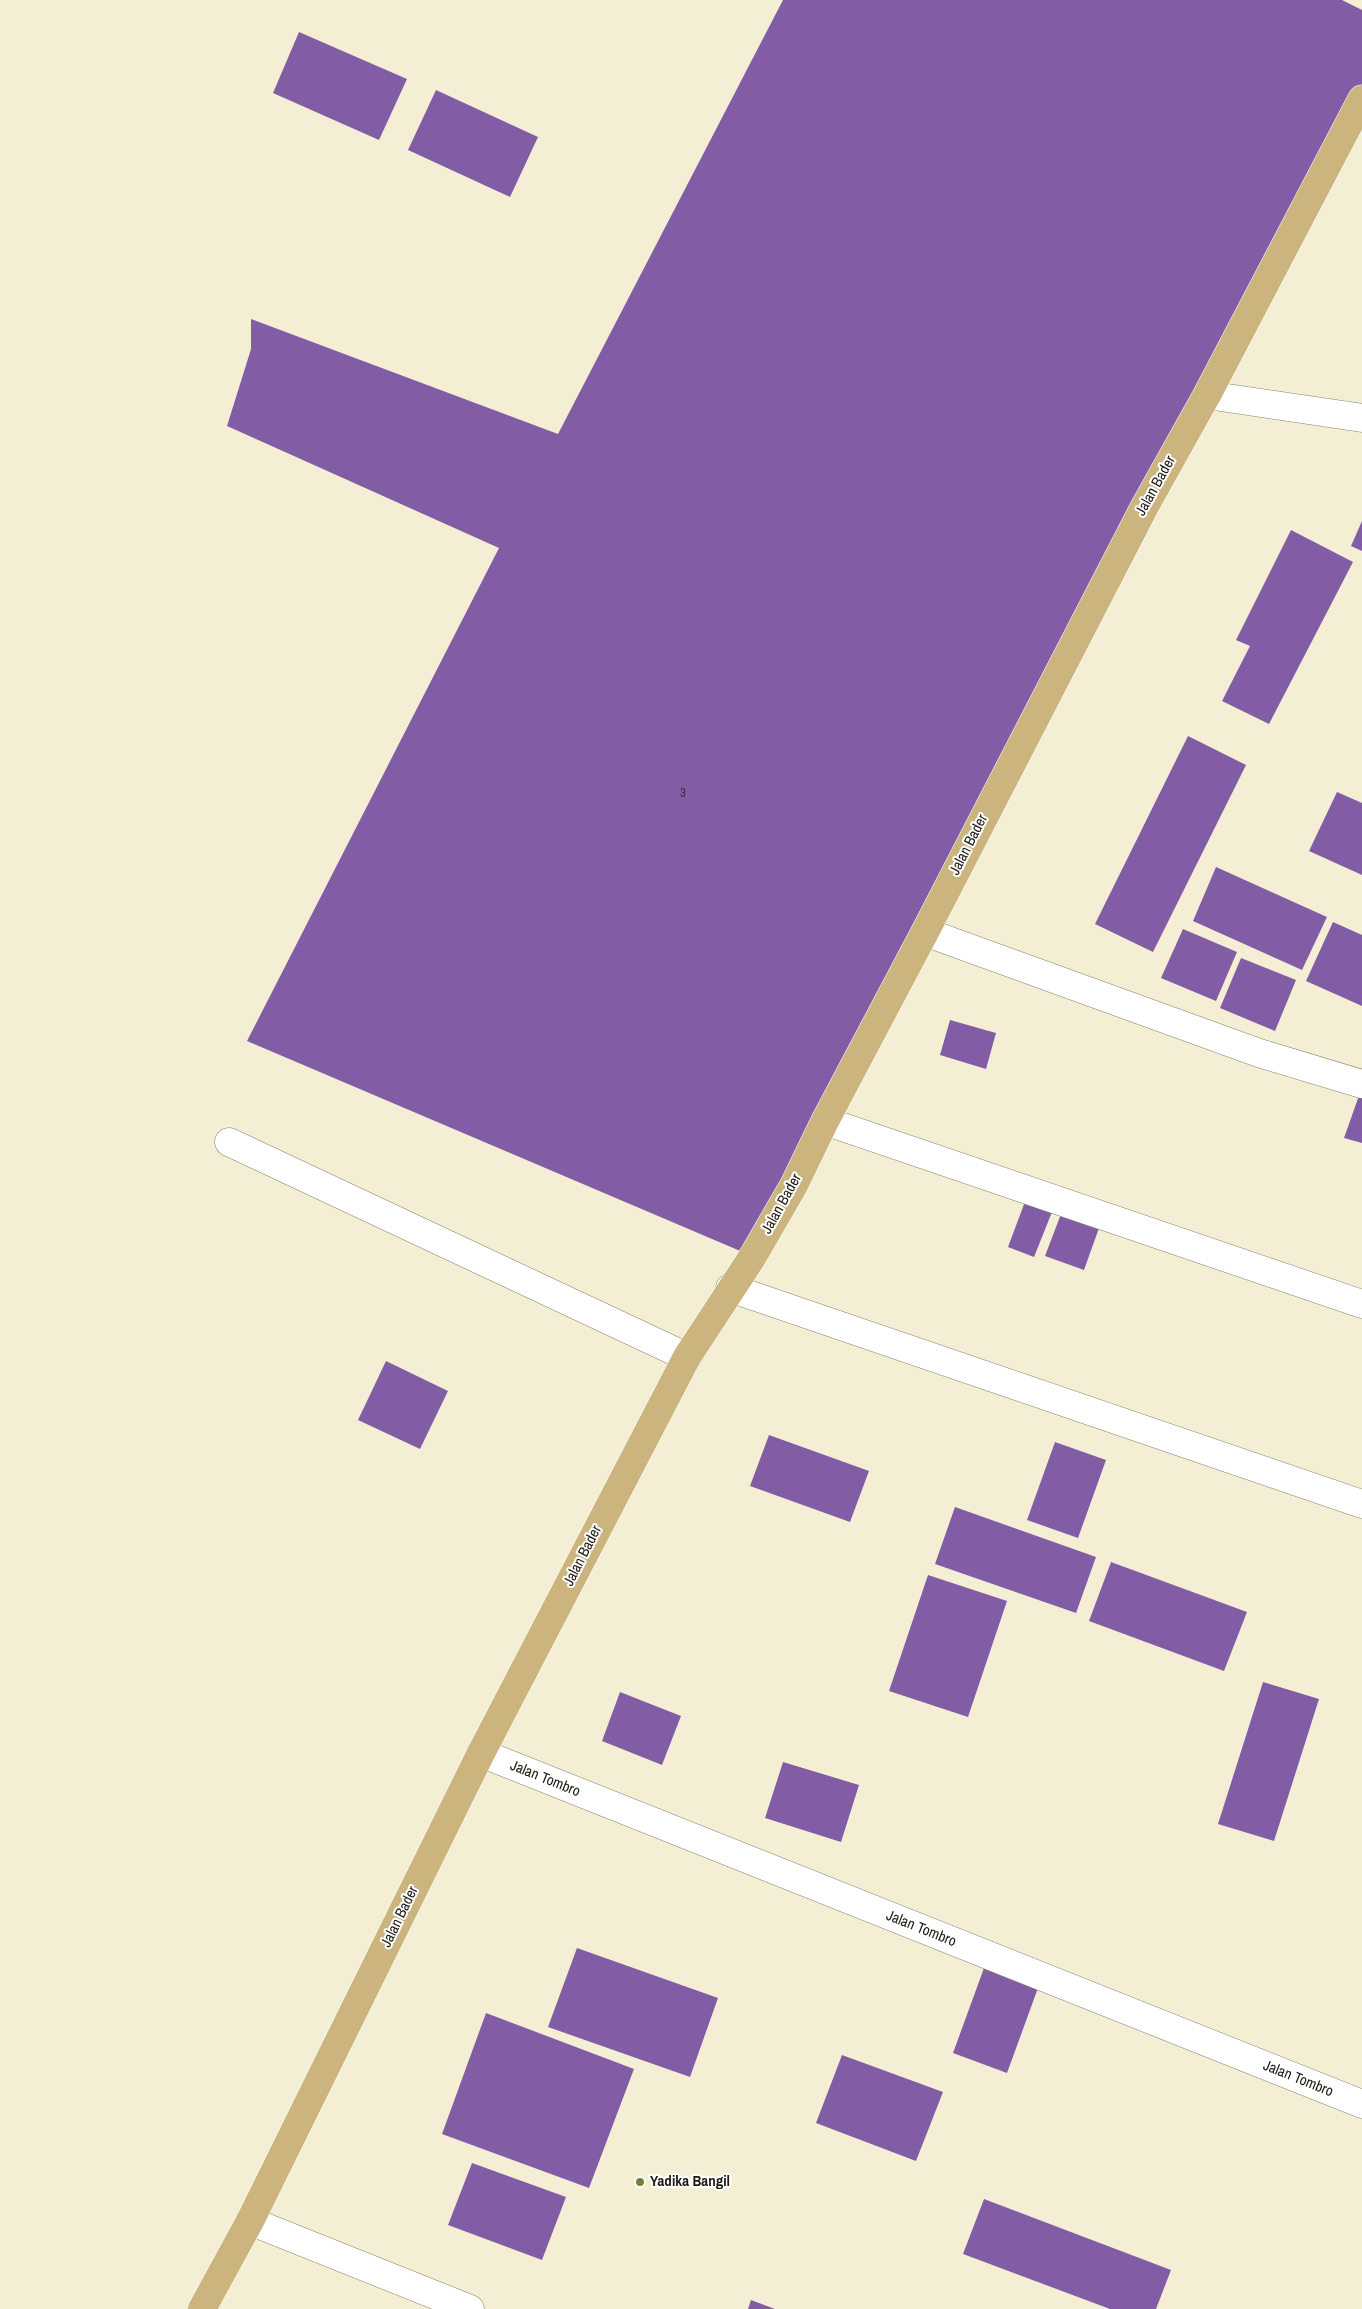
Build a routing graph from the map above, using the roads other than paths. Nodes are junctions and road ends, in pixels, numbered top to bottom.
1 (1362, 98) edge
2 (1207, 395) junction
3 (1362, 418) edge
4 (925, 932) junction
5 (1362, 1084) edge
6 (825, 1121) junction
7 (228, 1142) dead end
8 (730, 1288) junction
9 (1362, 1304) edge
10 (687, 1356) junction
11 (1362, 1504) edge
12 (481, 1753) junction
13 (1362, 2104) edge
14 (250, 2220) junction
15 (202, 2309) edge
16 (470, 2309) edge

1 - 2 main road, Jalan Bader
2 - 3 street
2 - 4 main road, Jalan Bader
4 - 5 street
4 - 6 main road, Jalan Bader
6 - 8 main road, Jalan Bader
6 - 9 street
7 - 10 street
8 - 10 main road, Jalan Bader
8 - 11 street
10 - 12 main road, Jalan Bader
12 - 13 street, Jalan Tombro
12 - 14 main road, Jalan Bader
14 - 15 main road, Jalan Bader
14 - 16 street

